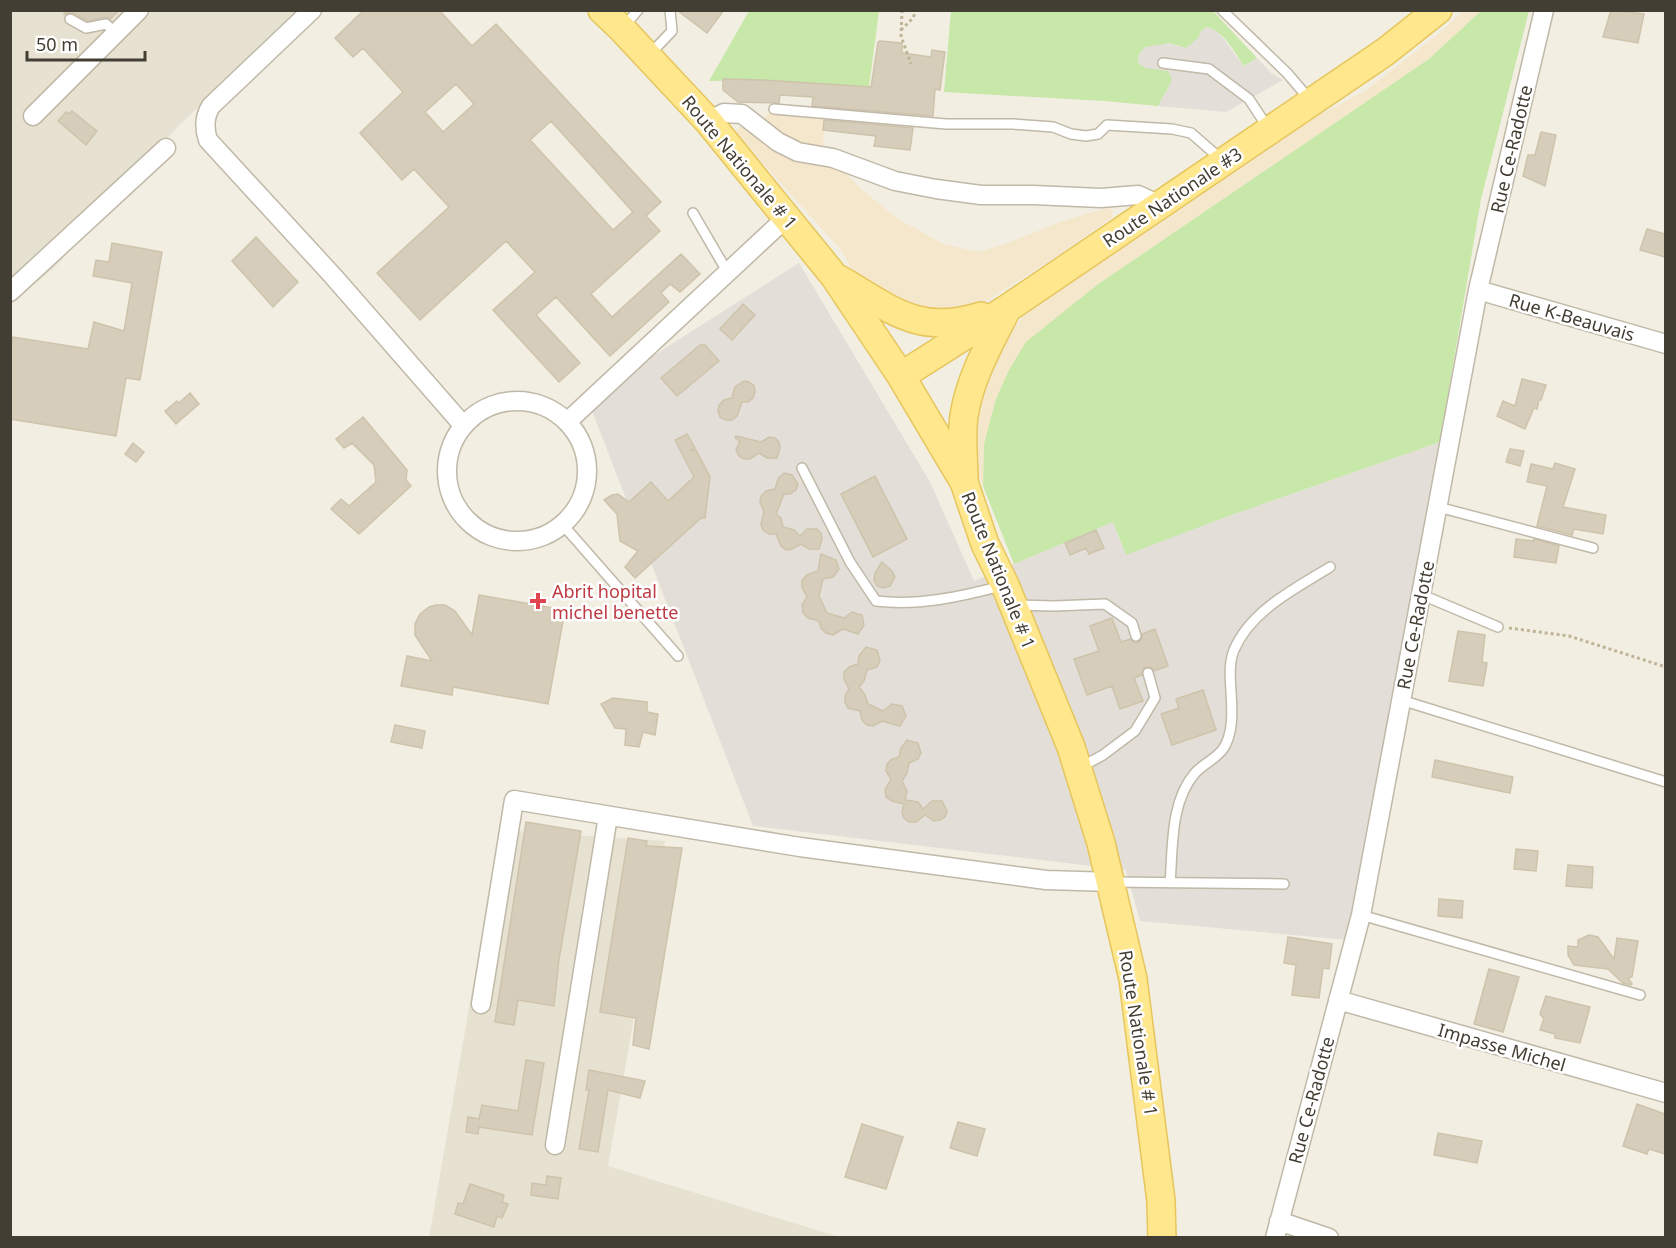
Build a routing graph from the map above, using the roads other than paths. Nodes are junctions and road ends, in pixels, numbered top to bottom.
1 (139, 10) edge
2 (312, 10) edge
3 (602, 10) edge
4 (670, 10) edge
5 (1222, 10) edge
6 (1544, 10) edge
7 (1430, 13) edge
8 (70, 19) dead end
9 (630, 20) edge
10 (117, 34) junction
11 (648, 56) junction
12 (1163, 63) dead end
13 (1311, 102) junction
14 (774, 109) dead end
15 (33, 116) dead end
16 (708, 121) junction
17 (1269, 130) junction
18 (166, 148) dead end
19 (1224, 161) junction
20 (1160, 205) junction
21 (693, 213) dead end
22 (787, 217) junction
23 (728, 273) junction
24 (834, 276) junction
25 (10, 292) edge
26 (1492, 295) junction
27 (1008, 308) junction
28 (1665, 344) edge
29 (901, 376) junction
30 (567, 422) junction
31 (463, 425) junction
32 (802, 468) dead end
33 (964, 482) junction
34 (1438, 507) junction
35 (562, 525) junction
36 (1593, 548) dead end
37 (1330, 567) dead end
38 (1420, 594) junction
39 (1009, 595) junction
40 (1498, 627) road end
41 (1136, 636) dead end
42 (678, 656) dead end
43 (1148, 673) dead end
44 (1401, 700) junction
45 (1076, 770) junction
46 (1665, 782) edge
47 (608, 816) junction
48 (1112, 882) junction
49 (1170, 883) junction
50 (1284, 884) dead end
51 (1361, 915) junction
52 (1640, 995) dead end
53 (1338, 1000) junction
54 (481, 1004) dead end
55 (1665, 1093) edge
56 (555, 1145) dead end
57 (1277, 1229) edge
58 (1316, 1234) edge
59 (1162, 1238) edge

1 - 10 street
2 - 31 street
3 - 9 main road, Route Nationale # 1
4 - 11 lane
5 - 13 lane
6 - 26 street, Rue Ce-Radotte
7 - 13 main road, Route Nationale #3
8 - 10 lane
9 - 11 main road, Route Nationale # 1
10 - 15 street
11 - 16 main road, Route Nationale # 1
12 - 17 lane
13 - 17 main road, Route Nationale #3
14 - 19 lane
16 - 20 street
16 - 22 main road, Route Nationale # 1
17 - 19 main road, Route Nationale #3
18 - 25 street
19 - 20 main road, Route Nationale #3
20 - 27 main road, Route Nationale #3
21 - 23 lane
22 - 23 street
22 - 24 main road, Route Nationale # 1
23 - 30 street
24 - 27 main road
24 - 29 main road, Route Nationale # 1
26 - 28 street, Rue K-Beauvais
26 - 34 street, Rue Ce-Radotte
27 - 29 main road, Route Nationale #3
27 - 33 main road
29 - 33 main road, Route Nationale # 1
30 - 31 street
30 - 35 street
31 - 35 street
32 - 39 lane
33 - 39 main road, Route Nationale # 1
34 - 36 lane
34 - 38 street, Rue Ce-Radotte
35 - 42 lane
37 - 49 lane
38 - 40 lane
38 - 44 street, Rue Ce-Radotte
39 - 41 lane
39 - 45 main road, Route Nationale # 1
43 - 45 lane
44 - 46 lane
44 - 51 street, Rue Ce-Radotte
45 - 48 main road, Route Nationale # 1
47 - 48 street
47 - 54 street
47 - 56 street
48 - 49 lane
48 - 59 main road, Route Nationale # 1
49 - 50 lane
51 - 52 lane
51 - 53 street, Rue Ce-Radotte
53 - 55 street, Impasse Michel
53 - 57 street, Rue Ce-Radotte
57 - 58 street

